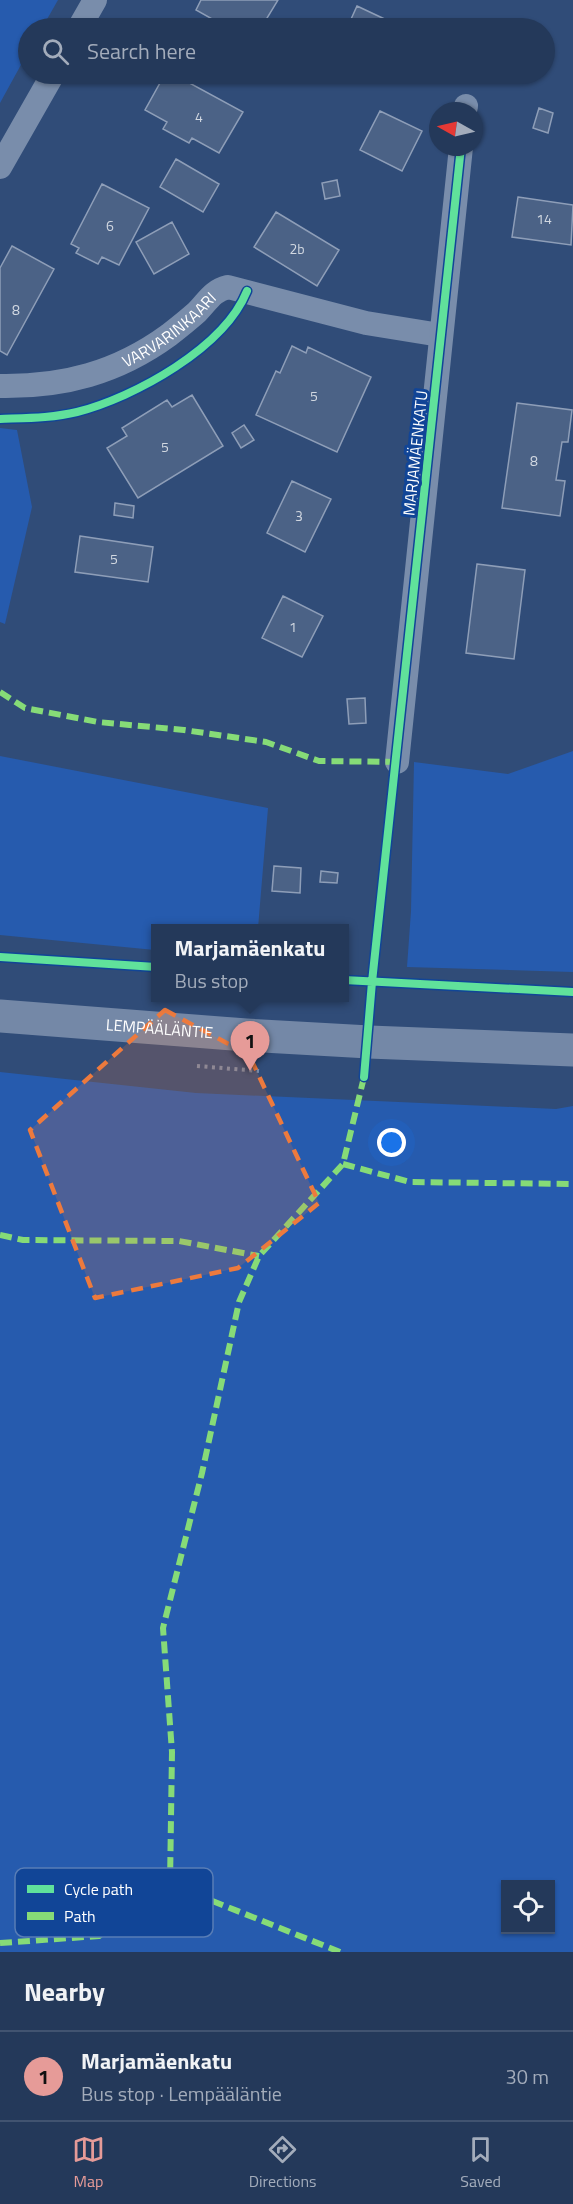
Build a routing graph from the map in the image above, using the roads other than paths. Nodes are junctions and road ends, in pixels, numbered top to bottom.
1 (95, 0) edge
2 (85, 18) edge
3 (47, 84) edge
4 (460, 156) edge
5 (0, 166) edge
6 (440, 335) junction
7 (0, 386) edge
8 (397, 762) dead end
9 (0, 1016) edge
10 (573, 1050) edge

1 - 2 street
3 - 5 street
4 - 6 street, MARJAMÄENKATU
6 - 7 street, VARVARINKAARI
6 - 8 street, MARJAMÄENKATU
9 - 10 main road, LEMPÄÄLÄNTIE

